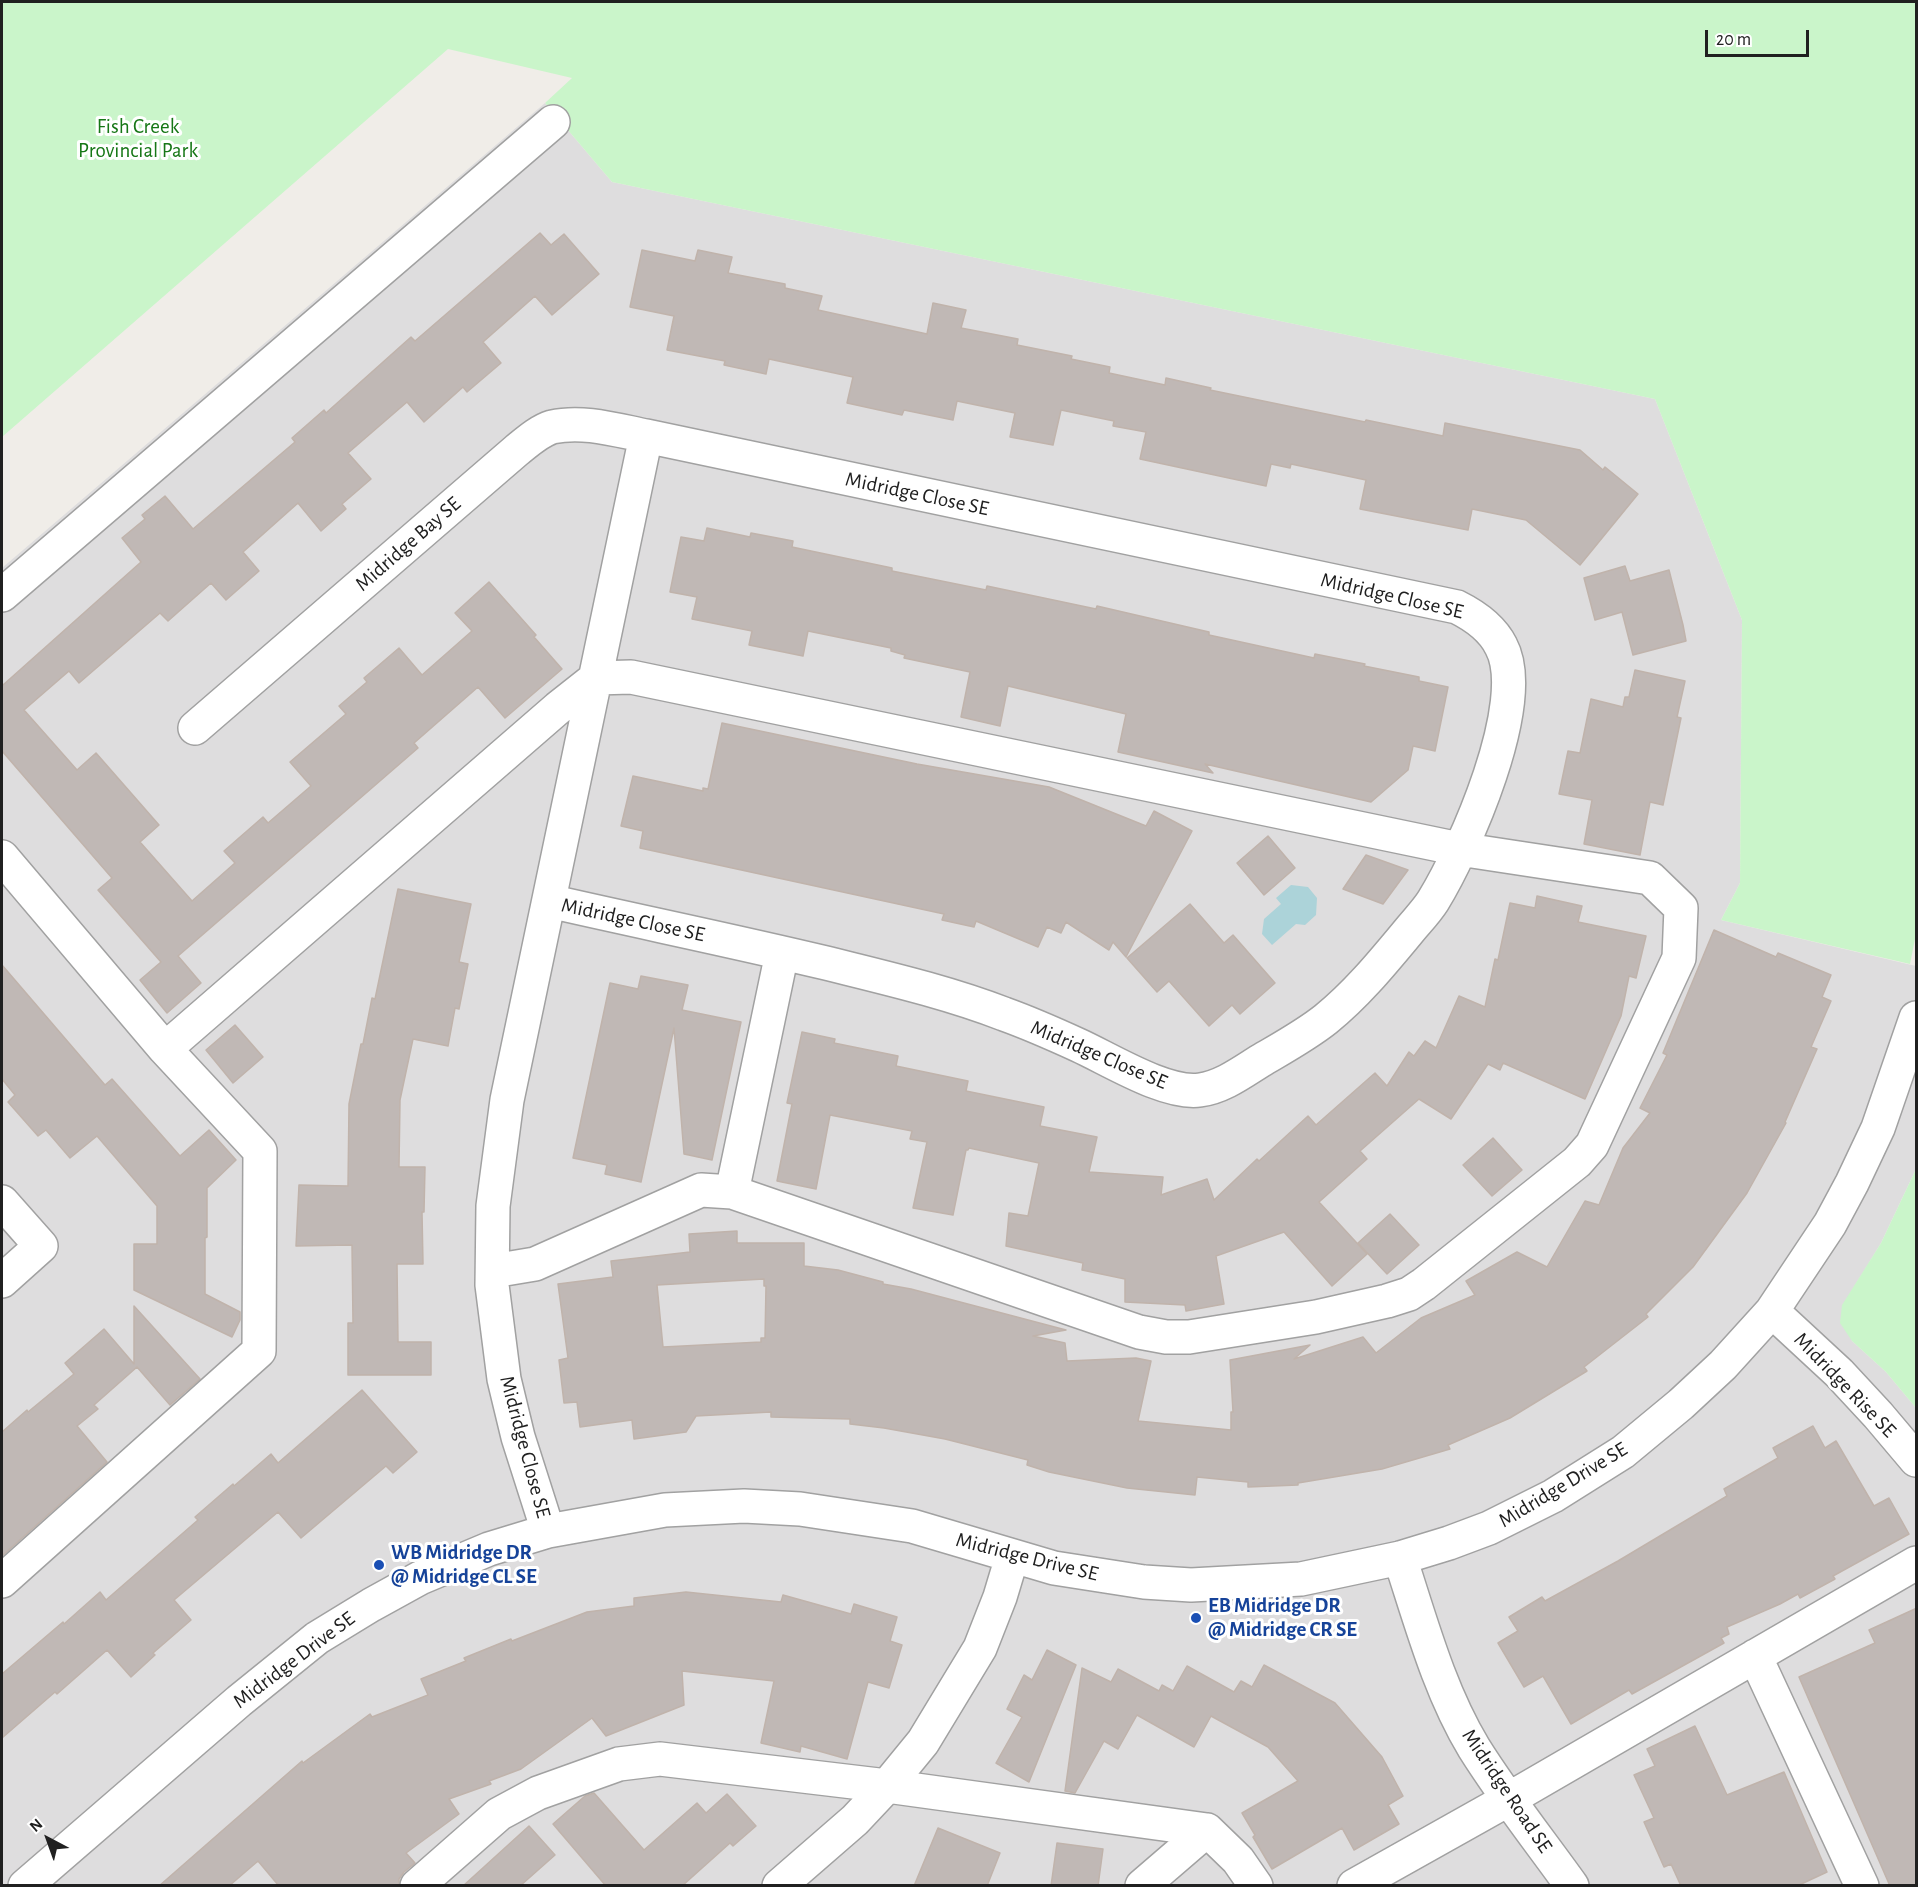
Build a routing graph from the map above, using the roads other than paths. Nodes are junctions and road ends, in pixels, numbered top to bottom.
1 (553, 122) dead end
2 (646, 436) junction
3 (2, 595) edge
4 (596, 678) junction
5 (195, 728) dead end
6 (1459, 849) junction
7 (2, 857) edge
8 (549, 901) junction
9 (782, 953) junction
10 (1917, 1018) edge
11 (165, 1050) junction
12 (732, 1192) junction
13 (2, 1202) edge
14 (493, 1270) junction
15 (2, 1281) edge
16 (1772, 1311) junction
17 (1917, 1460) edge
18 (548, 1531) junction
19 (1012, 1557) junction
20 (1400, 1558) junction
21 (1917, 1563) edge
22 (2, 1581) edge
23 (1755, 1656) junction
24 (887, 1786) junction
25 (1509, 1799) junction
26 (1207, 1830) junction
27 (2, 1877) edge
28 (9, 1886) edge
29 (26, 1886) edge
30 (417, 1886) edge
31 (779, 1886) edge
32 (1142, 1886) edge
33 (1256, 1886) edge
34 (1354, 1886) edge
35 (1572, 1886) edge
36 (1862, 1886) edge

1 - 3 street
2 - 4 street, Midridge Close SE
2 - 5 street, Midridge Bay SE
2 - 6 street, Midridge Close SE
4 - 6 street
4 - 8 street, Midridge Close SE
4 - 11 street
6 - 9 street, Midridge Close SE
6 - 12 street
7 - 11 street
8 - 9 street, Midridge Close SE
8 - 14 street, Midridge Close SE
9 - 12 street
10 - 16 street, Midridge Drive SE
11 - 22 street
12 - 14 street
13 - 15 street
14 - 18 street, Midridge Close SE
16 - 17 street, Midridge Rise SE
16 - 20 street, Midridge Drive SE
18 - 19 street, Midridge Drive SE
18 - 29 street, Midridge Drive SE
19 - 20 street, Midridge Drive SE
19 - 24 street
20 - 25 street, Midridge Road SE
21 - 23 street
23 - 25 street
23 - 36 street
24 - 26 street
24 - 30 street
24 - 31 street
25 - 34 street
25 - 35 street, Midridge Road SE
26 - 32 street
26 - 33 street
27 - 28 street

